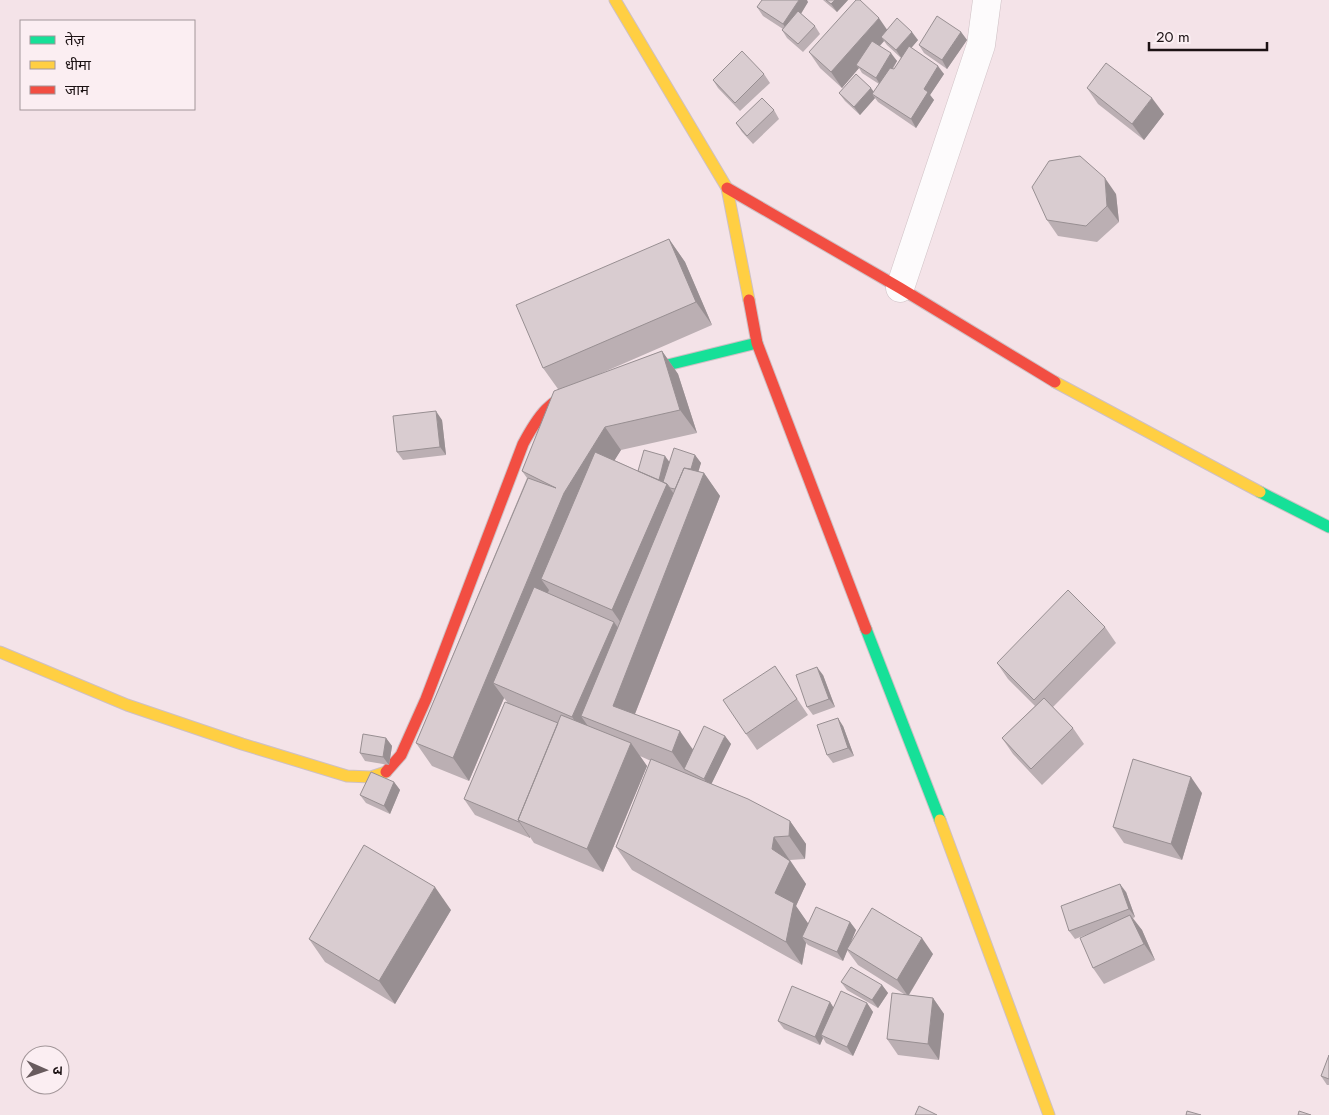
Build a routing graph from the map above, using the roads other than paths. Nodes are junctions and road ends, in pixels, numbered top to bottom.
1 (987, 0) edge
2 (617, 3) edge
3 (727, 188) junction
4 (900, 288) junction
5 (757, 343) junction
6 (624, 375) edge
7 (591, 385) edge
8 (1329, 527) edge
9 (0, 652) edge
10 (1049, 1115) edge

1 - 4 street
2 - 3 street
3 - 4 street
3 - 5 street
4 - 8 street
5 - 6 street
5 - 10 street
7 - 9 street

